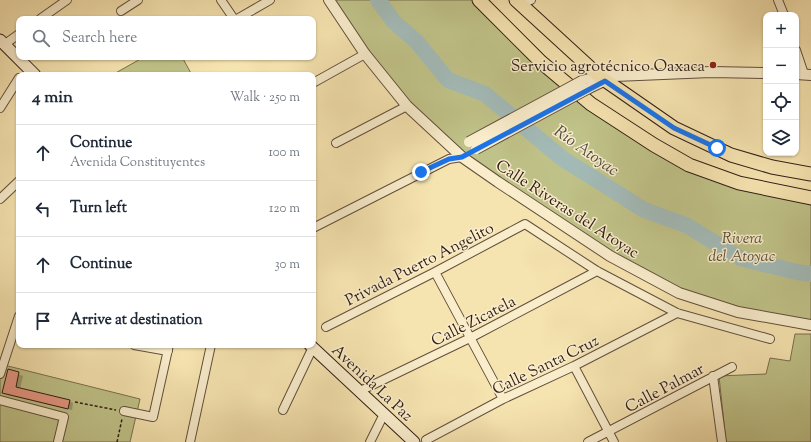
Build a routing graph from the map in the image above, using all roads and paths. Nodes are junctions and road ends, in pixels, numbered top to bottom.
1 (67, 0) edge
2 (138, 0) edge
3 (221, 0) edge
4 (270, 0) edge
5 (329, 0) edge
6 (478, 0) edge
7 (778, 0) edge
8 (523, 1) edge
9 (121, 11) dead end
10 (783, 12) edge
11 (44, 16) edge
12 (233, 16) edge
13 (241, 16) edge
14 (16, 35) edge
15 (2, 42) edge
16 (365, 54) junction
17 (799, 59) edge
18 (16, 60) edge
19 (16, 60) edge
20 (24, 70) edge
21 (763, 73) edge
22 (804, 74) edge
23 (607, 78) junction
24 (316, 81) edge
25 (16, 83) edge
26 (407, 106) junction
27 (0, 108) edge
28 (336, 143) dead end
29 (458, 153) junction
30 (811, 174) edge
31 (16, 184) edge
32 (811, 198) edge
33 (0, 199) edge
34 (316, 226) edge
35 (597, 271) junction
36 (435, 272) junction
37 (677, 313) junction
38 (811, 325) edge
39 (326, 327) dead end
40 (16, 330) edge
41 (470, 338) junction
42 (770, 339) dead end
43 (168, 348) edge
44 (210, 348) edge
45 (310, 348) edge
46 (313, 348) edge
47 (574, 366) junction
48 (732, 367) dead end
49 (0, 373) edge
50 (713, 376) junction
51 (360, 391) junction
52 (503, 399) junction
53 (0, 400) edge
54 (75, 402) dead end
55 (283, 410) dead end
56 (124, 411) junction
57 (384, 414) junction
58 (609, 432) junction
59 (426, 440) dead end
60 (58, 442) edge
61 (117, 442) edge
62 (190, 442) edge
63 (370, 442) edge
64 (414, 442) edge
65 (588, 442) edge
66 (614, 442) edge
67 (722, 442) edge

1 - 11 street
2 - 9 street
3 - 12 street
4 - 13 street
5 - 16 street, Calle Riveras del Atoyac
6 - 32 main road
7 - 10 street
8 - 23 main road
14 - 15 street
15 - 19 main road
16 - 24 street
16 - 26 street, Calle Riveras del Atoyac
17 - 22 street
18 - 20 main road
21 - 23 street
23 - 29 street, bridge
23 - 30 main road
25 - 27 street
26 - 28 street
26 - 29 street, Calle Riveras del Atoyac
29 - 34 street
29 - 38 street, Calle Riveras del Atoyac
31 - 33 street
35 - 36 street, Privada Puerto Angelito
35 - 37 street
35 - 41 street, Calle Zicatela
36 - 39 street, Privada Puerto Angelito
36 - 41 street
37 - 42 street
37 - 47 street, Calle Santa Cruz
40 - 49 street
41 - 51 street, Calle Zicatela
41 - 52 street
43 - 56 street
44 - 62 street
45 - 55 street
46 - 51 main road, Avenida La Paz
47 - 52 street, Calle Santa Cruz
47 - 58 street
48 - 50 street, Calle Palmar
50 - 58 street, Calle Palmar
50 - 67 street
51 - 57 main road, Avenida La Paz
52 - 59 street, Calle Santa Cruz
53 - 60 street
54 - 56 path
56 - 61 path
57 - 63 street
57 - 64 main road, Avenida La Paz
58 - 65 street, Calle Palmar
58 - 66 street

